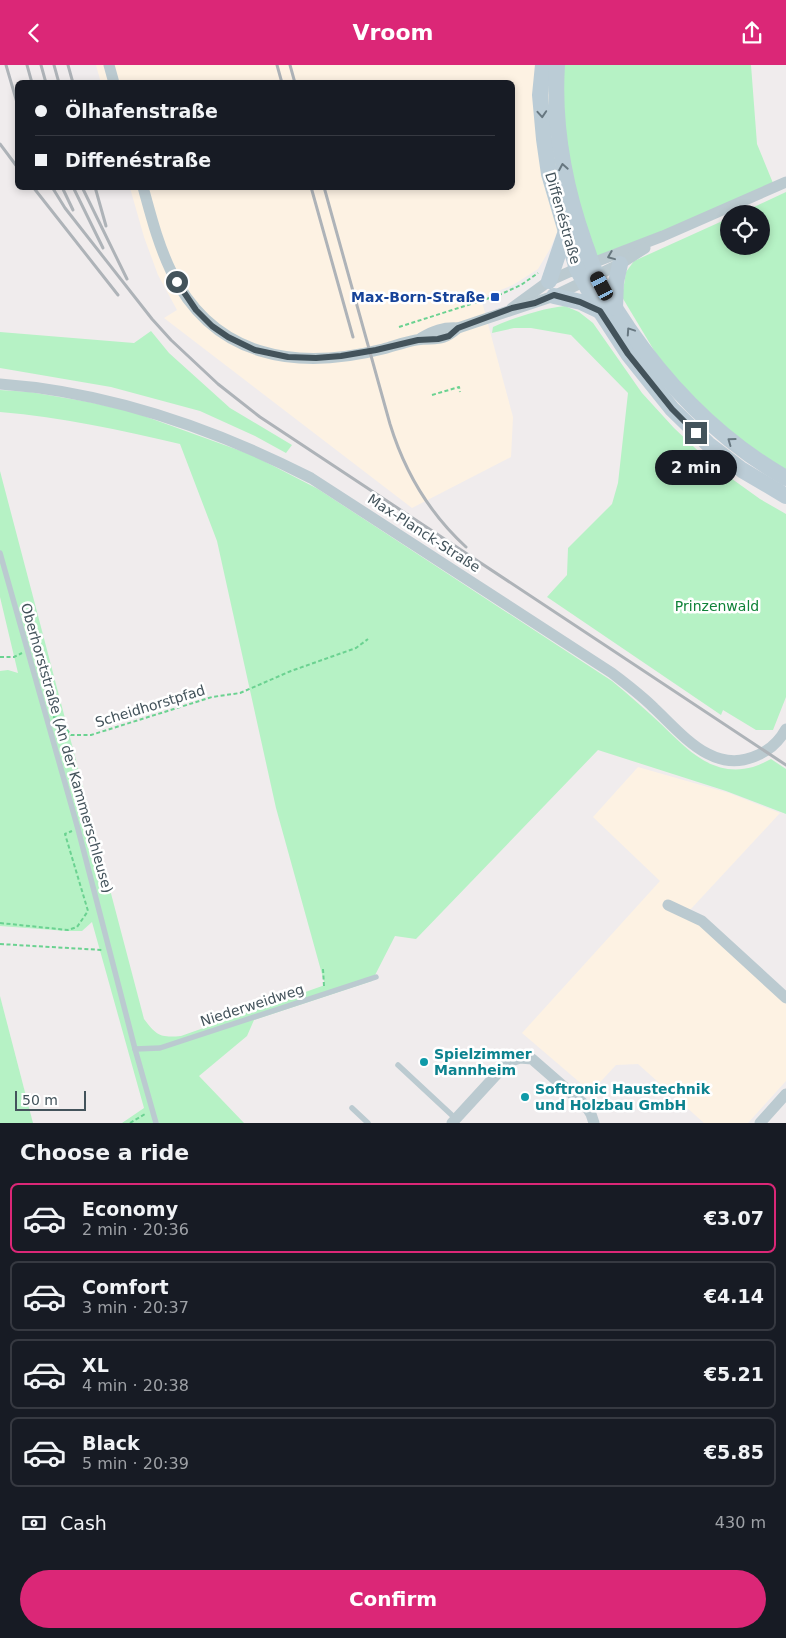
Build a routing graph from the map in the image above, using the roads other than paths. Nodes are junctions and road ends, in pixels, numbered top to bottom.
1 (109, 65) edge
2 (543, 65) edge
3 (557, 65) edge
4 (113, 80) edge
5 (786, 183) edge
6 (144, 190) edge
7 (566, 231) junction
8 (663, 236) junction
9 (620, 264) junction
10 (587, 272) junction
11 (548, 282) junction
12 (607, 310) junction
13 (0, 384) edge
14 (786, 478) edge
15 (786, 496) edge
16 (0, 553) edge
17 (786, 729) edge
18 (668, 905) dead end
19 (376, 977) dead end
20 (786, 998) edge
21 (135, 1049) junction
22 (398, 1065) dead end
23 (786, 1094) edge
24 (352, 1109) dead end
25 (454, 1121) edge
26 (156, 1123) edge
27 (368, 1123) edge
28 (594, 1123) edge
29 (760, 1123) edge

1 - 4 street
2 -> 7 main road, Diffenéstraße
10 -> 3 main road, Diffenéstraße
5 - 8 street
6 - 11 street
7 - 10 main road, Diffenéstraße
7 - 11 main road
8 - 9 street
8 -> 10 street
9 - 10 street
9 - 12 main road
10 - 11 street
10 - 12 main road, Diffenéstraße
11 - 12 main road
14 -> 12 main road, Diffenéstraße
12 - 15 main road, Diffenéstraße
13 - 17 street, Max-Planck-Straße
16 - 21 lane, Oberhorststraße (An der Kammerschleuse)
18 - 20 street
19 - 21 lane, Niederweidweg
21 - 26 lane, Oberhorststraße (An der Kammerschleuse)
22 - 25 lane
23 - 29 street
24 - 27 lane
25 - 28 street

